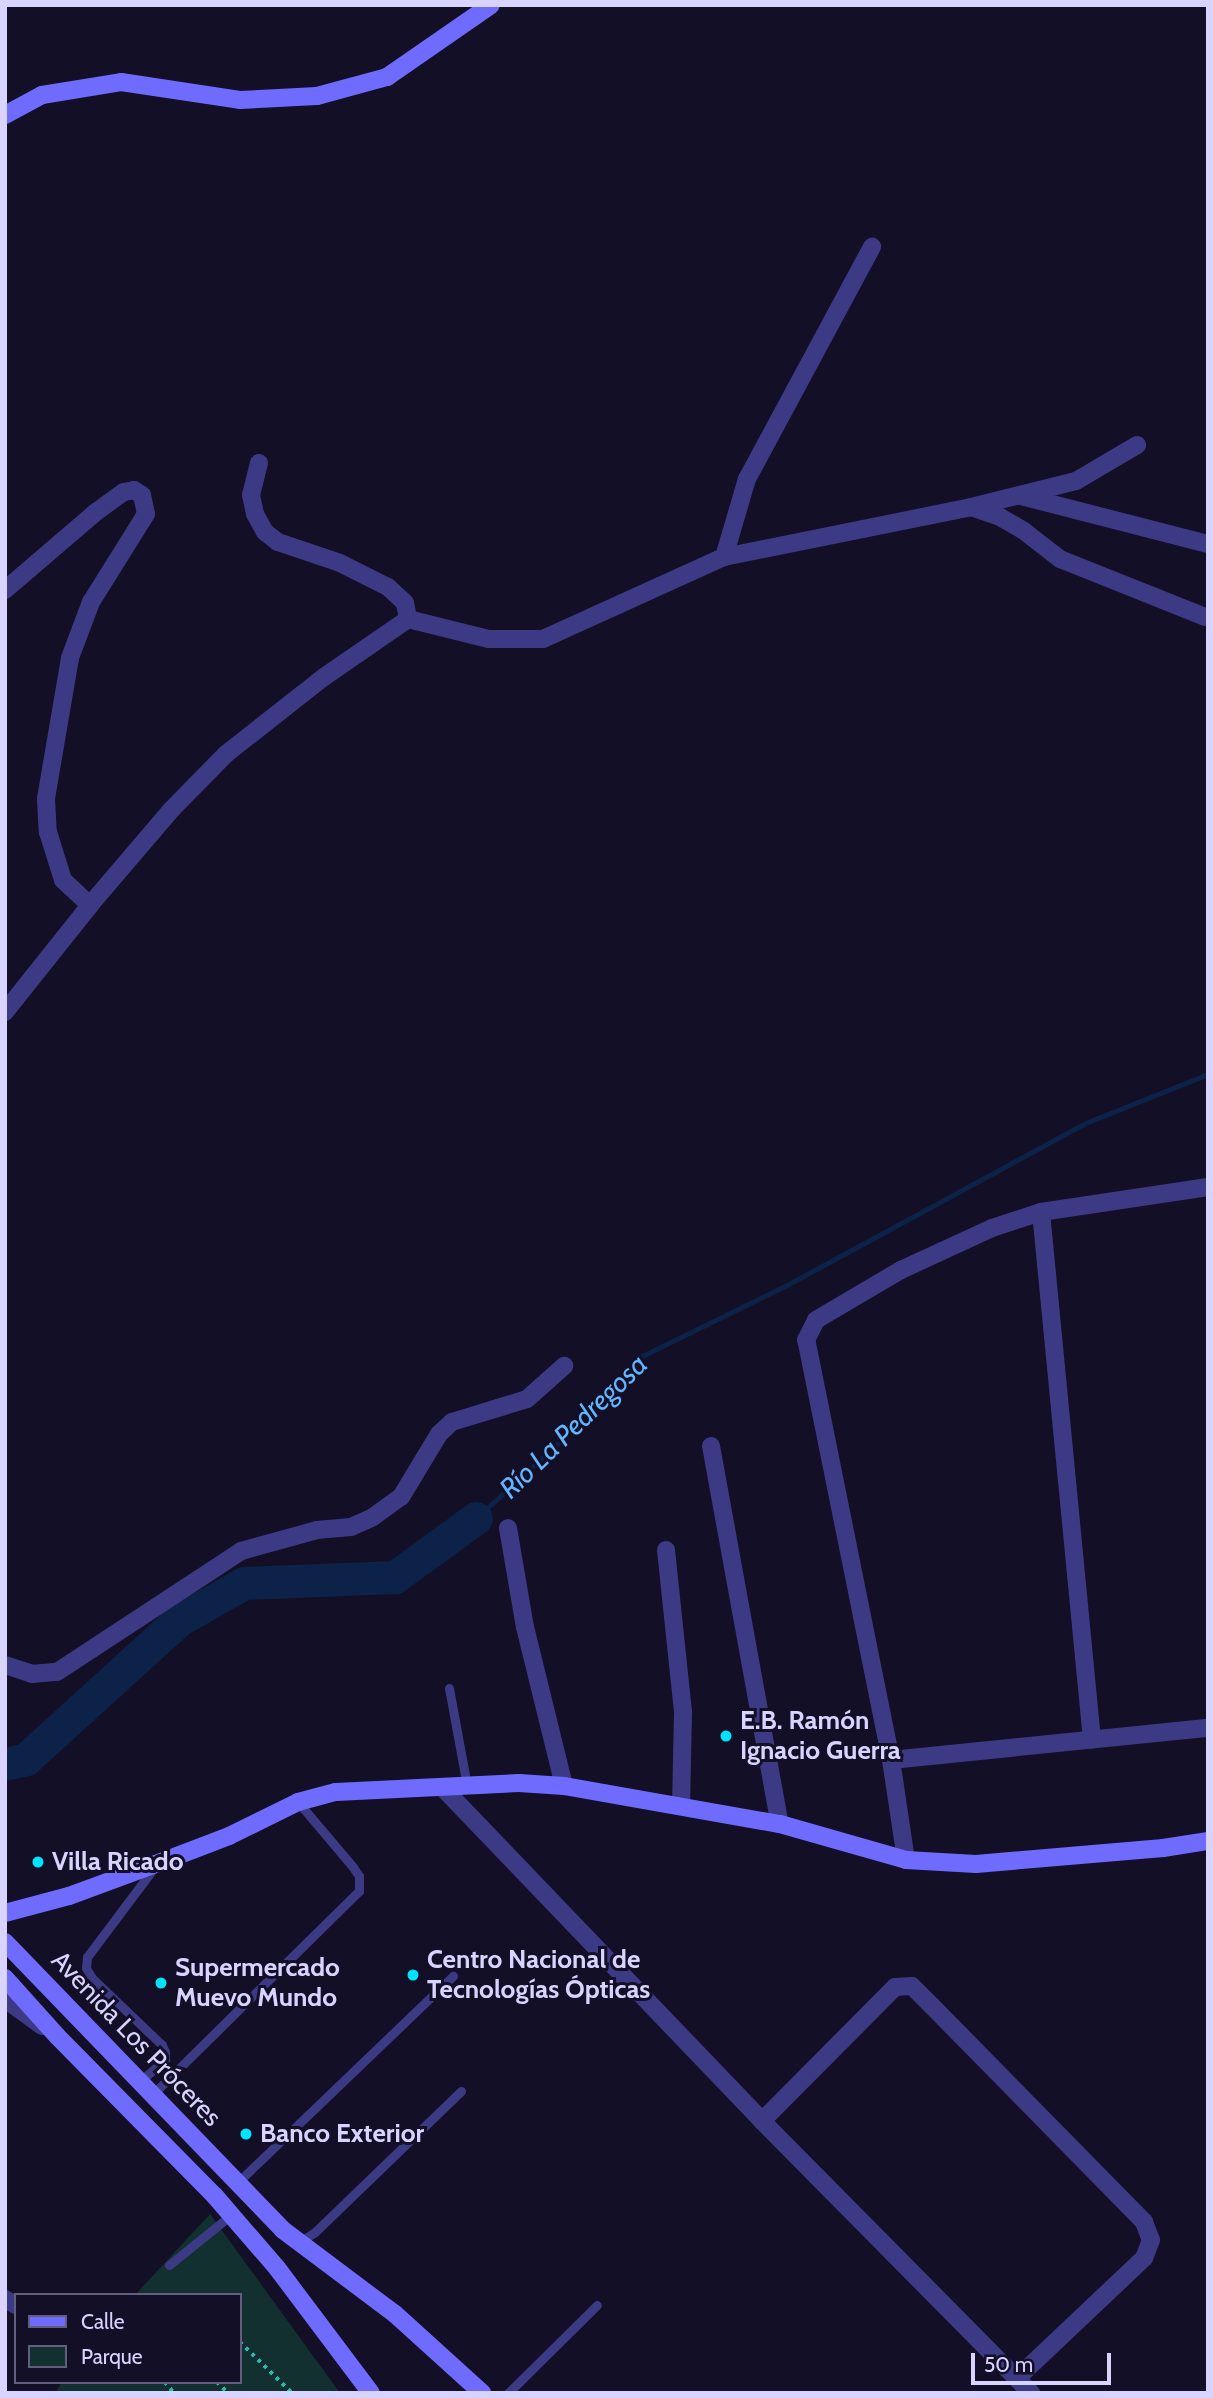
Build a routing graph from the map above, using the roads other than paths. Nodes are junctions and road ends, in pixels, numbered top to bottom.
1 (491, 5) edge
2 (5, 115) edge
3 (872, 247) dead end
4 (1137, 445) dead end
5 (259, 463) dead end
6 (1017, 495) junction
7 (971, 506) junction
8 (1208, 544) edge
9 (724, 557) junction
10 (5, 590) edge
11 (1205, 617) dead end
12 (408, 620) junction
13 (90, 905) junction
14 (5, 1012) edge
15 (1208, 1187) edge
16 (1041, 1212) junction
17 (564, 1366) dead end
18 (711, 1446) dead end
19 (508, 1528) dead end
20 (666, 1550) dead end
21 (5, 1665) edge
22 (449, 1688) dead end
23 (1208, 1728) edge
24 (1092, 1740) junction
25 (891, 1760) junction
26 (467, 1786) junction
27 (564, 1786) junction
28 (443, 1788) junction
29 (298, 1802) junction
30 (681, 1806) junction
31 (780, 1824) junction
32 (1208, 1841) edge
33 (906, 1860) junction
34 (156, 1864) junction
35 (5, 1913) edge
36 (5, 1942) edge
37 (453, 1976) dead end
38 (5, 1978) edge
39 (5, 1989) edge
40 (5, 1999) edge
41 (57, 2036) junction
42 (147, 2087) junction
43 (461, 2091) dead end
44 (762, 2121) junction
45 (238, 2182) junction
46 (231, 2215) junction
47 (299, 2243) junction
48 (169, 2264) dead end
49 (597, 2305) dead end
50 (1018, 2377) junction
51 (371, 2393) edge
52 (482, 2393) edge
53 (508, 2393) edge
54 (1031, 2393) edge

1 - 2 main road
3 - 9 street
4 - 6 street
5 - 12 street
6 - 7 street
6 - 8 street
7 - 9 street
7 - 11 street
9 - 12 street
10 - 13 street
12 - 13 street
13 - 14 street
15 - 16 street
16 - 24 street
16 - 25 street
17 - 21 street
18 - 31 street
19 - 27 street
20 - 30 street
22 - 26 lane
23 - 24 street
24 - 25 street
25 - 33 street
26 - 27 main road
26 - 28 main road
27 - 30 main road
28 - 29 main road
28 - 44 street
29 - 34 main road
29 - 42 lane
30 - 31 main road
31 - 33 main road
32 - 33 main road
34 - 35 main road
34 - 42 lane
36 - 42 main road, Avenida Los Próceres
37 - 45 lane
38 - 41 main road, Avenida Los Próceres
39 - 41 main road
40 - 41 street
41 - 46 main road, Avenida Los Próceres
42 - 45 main road, Avenida Los Próceres
43 - 47 lane
44 - 50 street
44 - 50 street
45 - 47 main road, Avenida Los Próceres
46 - 48 lane
46 - 51 main road, Avenida Los Próceres
47 - 52 main road, Avenida Los Próceres
49 - 53 lane
50 - 54 street

